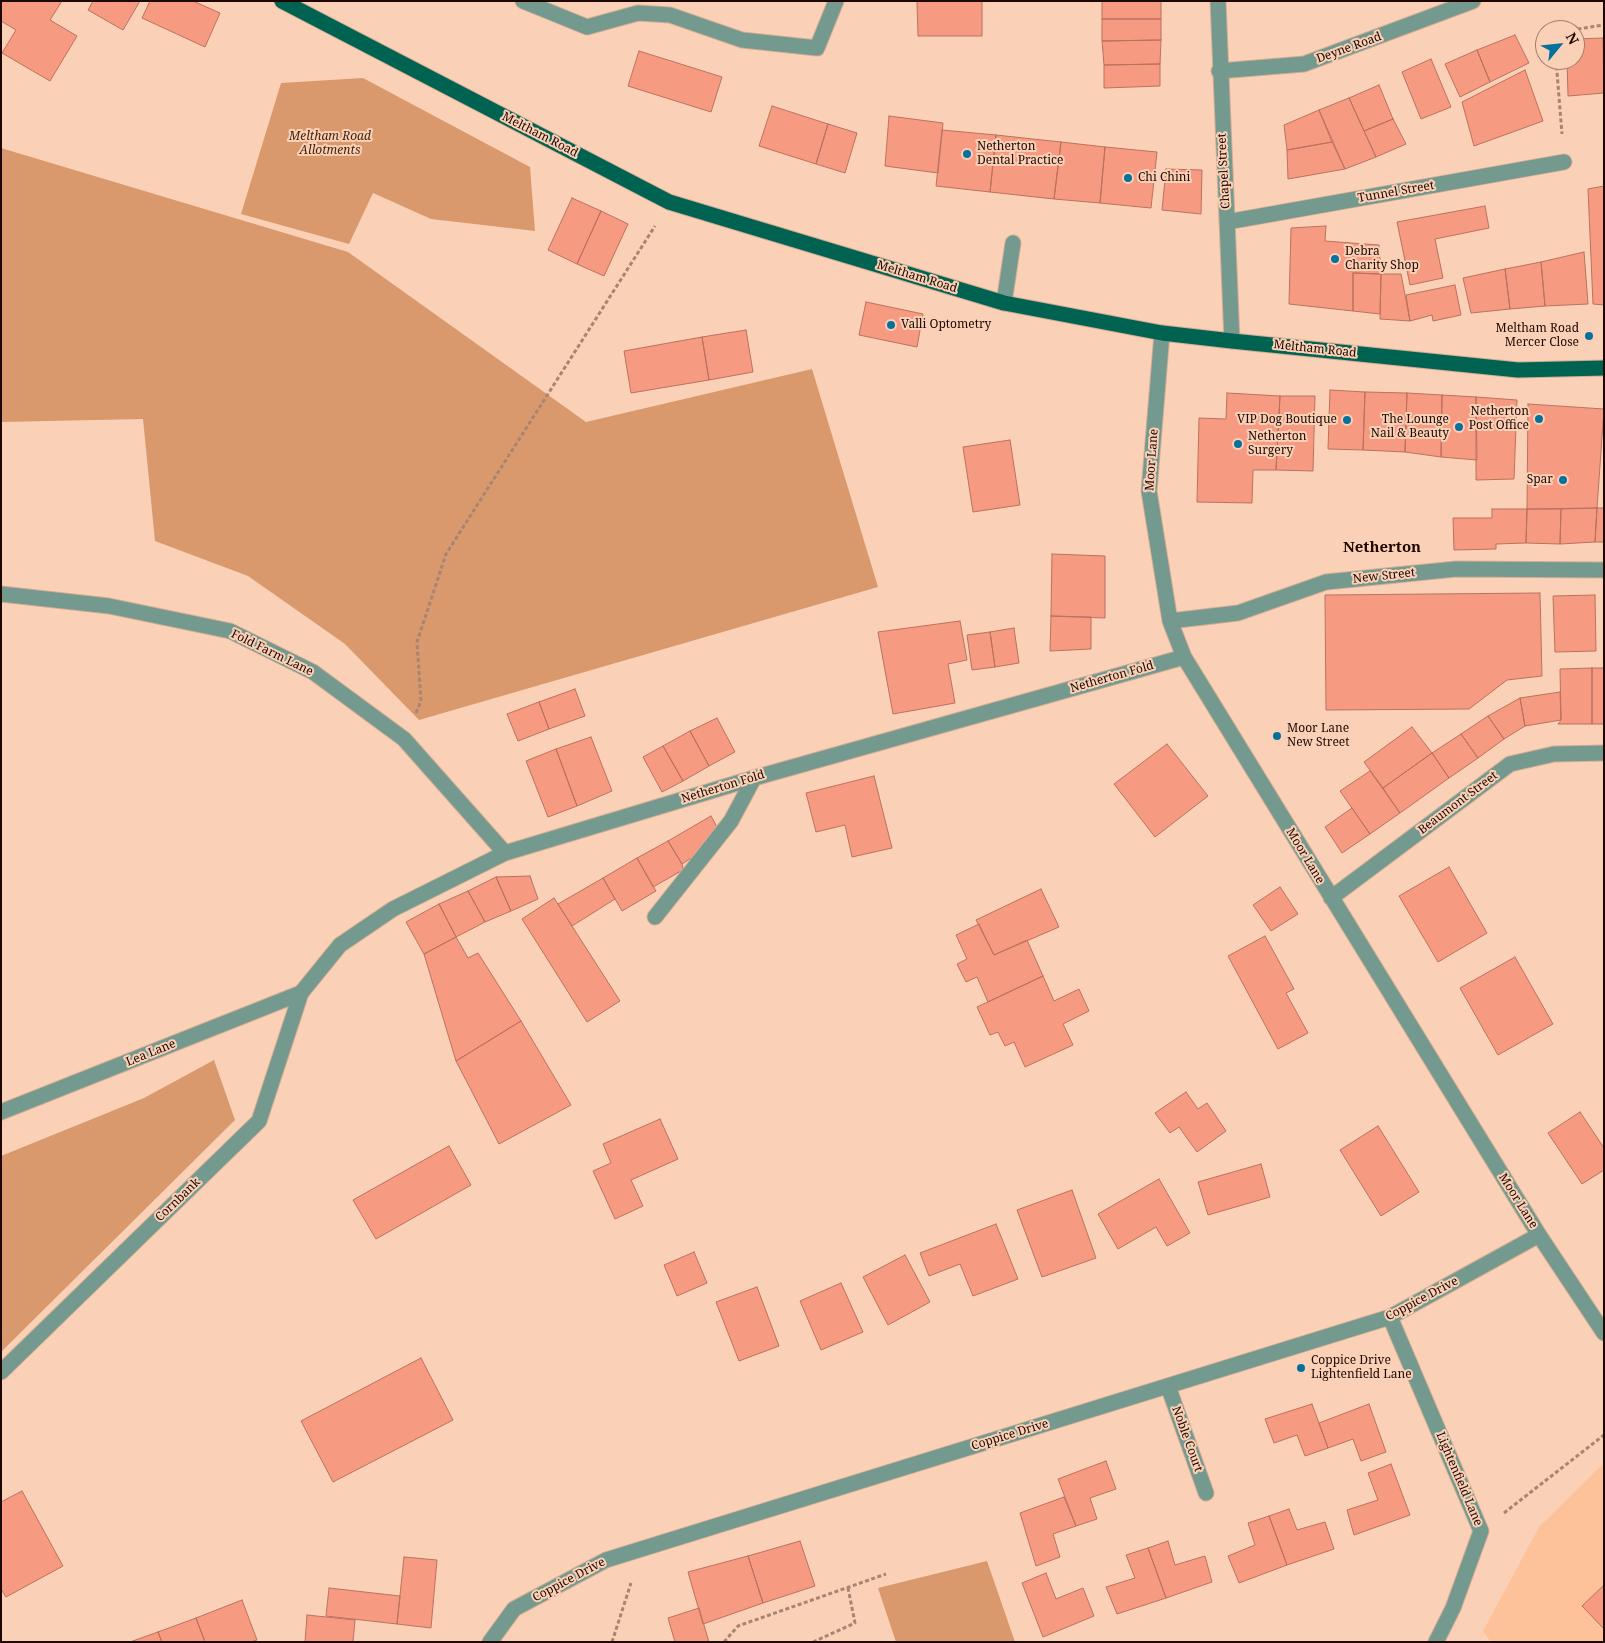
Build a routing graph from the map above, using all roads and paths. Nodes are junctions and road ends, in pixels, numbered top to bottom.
1 (282, 1) edge
2 (523, 1) edge
3 (836, 1) edge
4 (1218, 1) edge
5 (1473, 1) edge
6 (641, 7) edge
7 (1604, 25) edge
8 (1585, 28) edge
9 (1557, 70) edge
10 (1219, 71) junction
11 (1564, 162) joint
12 (670, 202) junction
13 (1227, 222) junction
14 (1013, 243) dead end
15 (1004, 303) junction
16 (1162, 333) junction
17 (1232, 341) junction
18 (1604, 368) edge
19 (1604, 570) edge
20 (1, 594) edge
21 (1170, 621) junction
22 (1184, 657) junction
23 (404, 738) junction
24 (1604, 753) edge
25 (754, 778) junction
26 (504, 853) junction
27 (1330, 898) junction
28 (655, 917) dead end
29 (301, 993) junction
30 (1, 1112) edge
31 (1539, 1235) junction
32 (1390, 1318) junction
33 (1604, 1333) edge
34 (1, 1372) edge
35 (1168, 1386) junction
36 (1604, 1435) edge
37 (1206, 1492) dead end
38 (1481, 1531) junction
39 (641, 1549) junction
40 (886, 1574) dead end
41 (848, 1588) junction
42 (490, 1642) edge
43 (612, 1642) edge
44 (724, 1642) edge
45 (812, 1642) edge
46 (1436, 1642) edge

1 - 12 main road, Meltham Road
2 - 6 street
3 - 6 street
4 - 10 street, Chapel Street
5 - 10 street, Deyne Road
7 - 8 path
9 - 11 path
10 - 13 street, Chapel Street
11 - 13 street, Tunnel Street
12 - 15 main road, Meltham Road
12 - 23 path
13 - 17 street, Chapel Street
14 - 15 street
15 - 16 main road, Meltham Road
16 - 17 main road, Meltham Road
16 - 21 street, Moor Lane
17 - 18 main road, Meltham Road
19 - 21 street, New Street
20 - 23 street, Fold Farm Lane
21 - 22 street, Moor Lane
22 - 25 street, Netherton Fold
22 - 27 street, Moor Lane
23 - 26 street, Fold Farm Lane
24 - 27 street, Beaumont Street
25 - 26 street, Netherton Fold
25 - 28 street
26 - 29 street, Netherton Fold
27 - 31 street, Moor Lane
29 - 30 street, Lea Lane
29 - 34 street, Cornbank
31 - 32 street, Coppice Drive
31 - 33 street, Moor Lane
32 - 35 street, Coppice Drive
32 - 38 street, Lightenfield Lane
35 - 37 street, Noble Court
35 - 39 street, Coppice Drive
36 - 38 path
38 - 46 street, Lightenfield Lane
39 - 42 street, Coppice Drive
39 - 43 path
40 - 41 path
41 - 44 path
41 - 45 path

